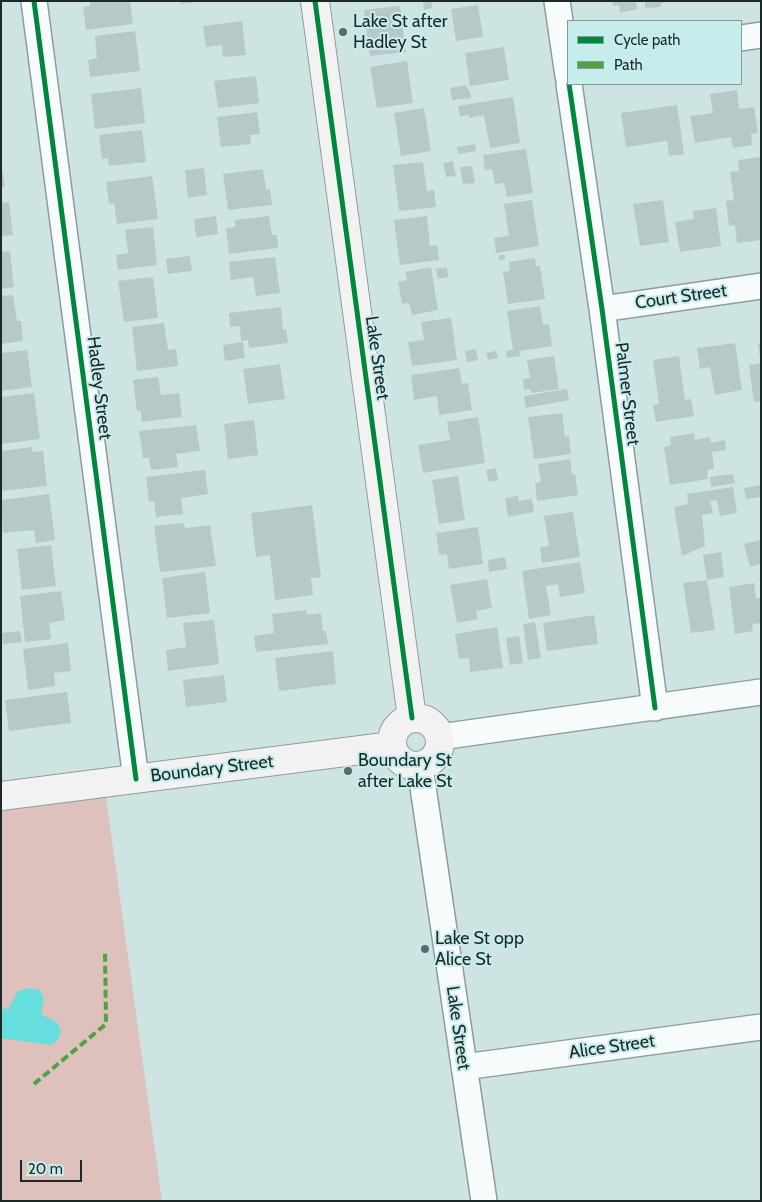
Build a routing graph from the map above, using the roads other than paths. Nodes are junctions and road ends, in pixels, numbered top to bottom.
1 (34, 1) edge
2 (315, 1) edge
3 (557, 1) edge
4 (761, 35) edge
5 (742, 38) edge
6 (567, 65) edge
7 (570, 85) edge
8 (761, 286) edge
9 (602, 308) junction
10 (761, 692) edge
11 (654, 708) junction
12 (412, 718) junction
13 (440, 737) junction
14 (392, 746) junction
15 (420, 767) junction
16 (136, 779) junction
17 (1, 796) edge
18 (760, 1033) edge
19 (464, 1067) junction
20 (484, 1201) edge

1 - 16 street, Hadley Street
2 - 12 street, Lake Street
3 - 6 street, Palmer Street
4 - 5 street
7 - 9 street, Palmer Street
8 - 9 street, Court Street
9 - 11 street, Palmer Street
10 - 11 street
11 - 13 street
12 - 13 street
12 - 14 street
13 - 15 street
14 - 15 street
14 - 16 street, Boundary Street
15 - 19 street, Lake Street
16 - 17 street, Boundary Street
18 - 19 street, Alice Street
19 - 20 street, Lake Street

